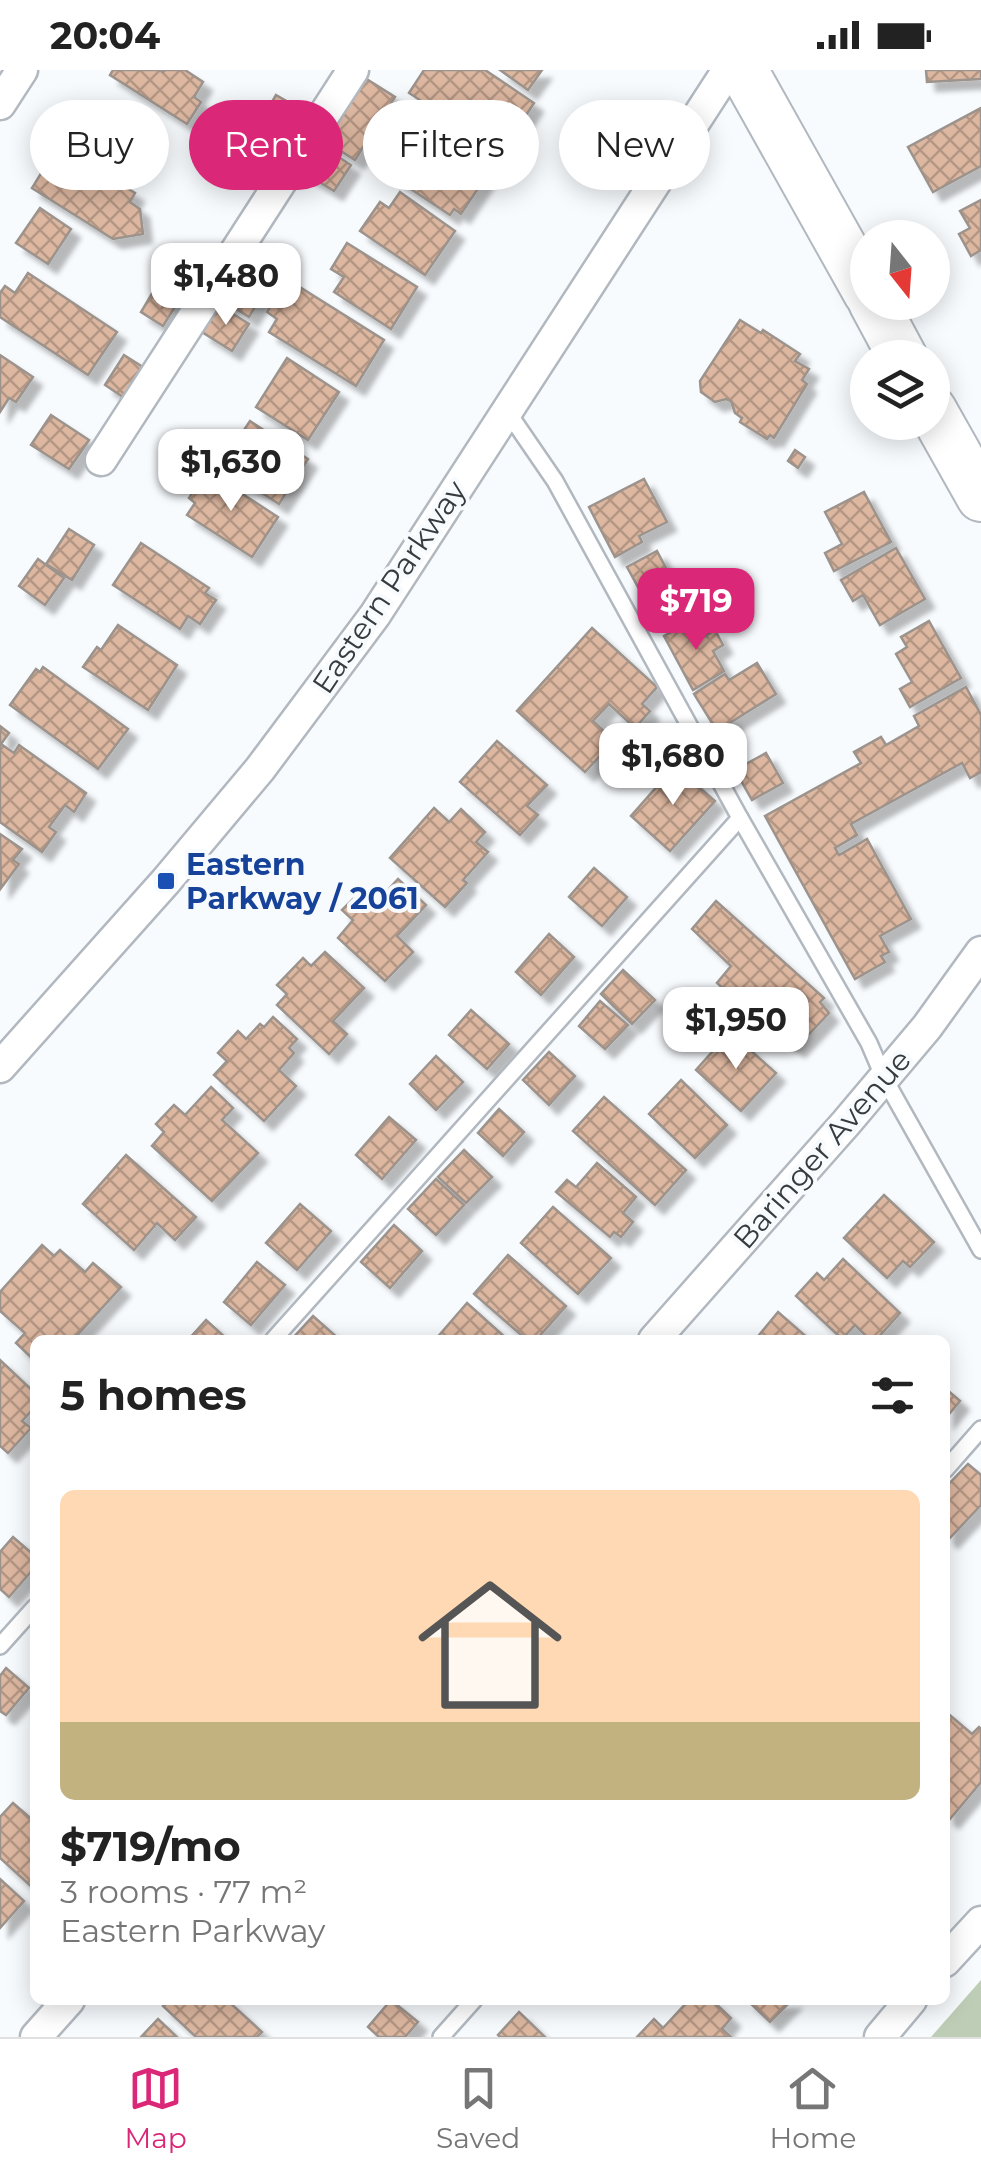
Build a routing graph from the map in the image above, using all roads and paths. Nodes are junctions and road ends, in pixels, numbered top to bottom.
1 (22, 70) edge
2 (354, 70) edge
3 (728, 70) edge
4 (742, 70) edge
5 (0, 104) edge
6 (850, 261) edge
7 (507, 411) junction
8 (949, 440) edge
9 (101, 460) dead end
10 (981, 496) edge
11 (740, 818) junction
12 (981, 952) edge
13 (0, 1067) edge
14 (884, 1078) junction
15 (981, 1250) edge
16 (277, 1335) edge
17 (658, 1335) edge
18 (981, 1429) edge
19 (950, 1464) edge
20 (30, 1613) edge
21 (0, 1646) edge
22 (981, 1922) edge
23 (950, 1956) edge
24 (65, 2005) edge
25 (470, 2005) edge
26 (907, 2005) edge
27 (36, 2037) edge
28 (441, 2037) edge
29 (880, 2037) edge

1 - 5 street
2 - 9 street
3 - 7 street, Eastern Parkway
4 - 6 main road
7 - 11 lane
7 - 13 street, Eastern Parkway
8 - 10 main road
11 - 14 lane
11 - 16 lane
12 - 14 street, Baringer Avenue
14 - 15 lane
14 - 17 street, Baringer Avenue
18 - 19 lane
20 - 21 lane
22 - 23 street
24 - 27 street
25 - 28 lane
26 - 29 street

